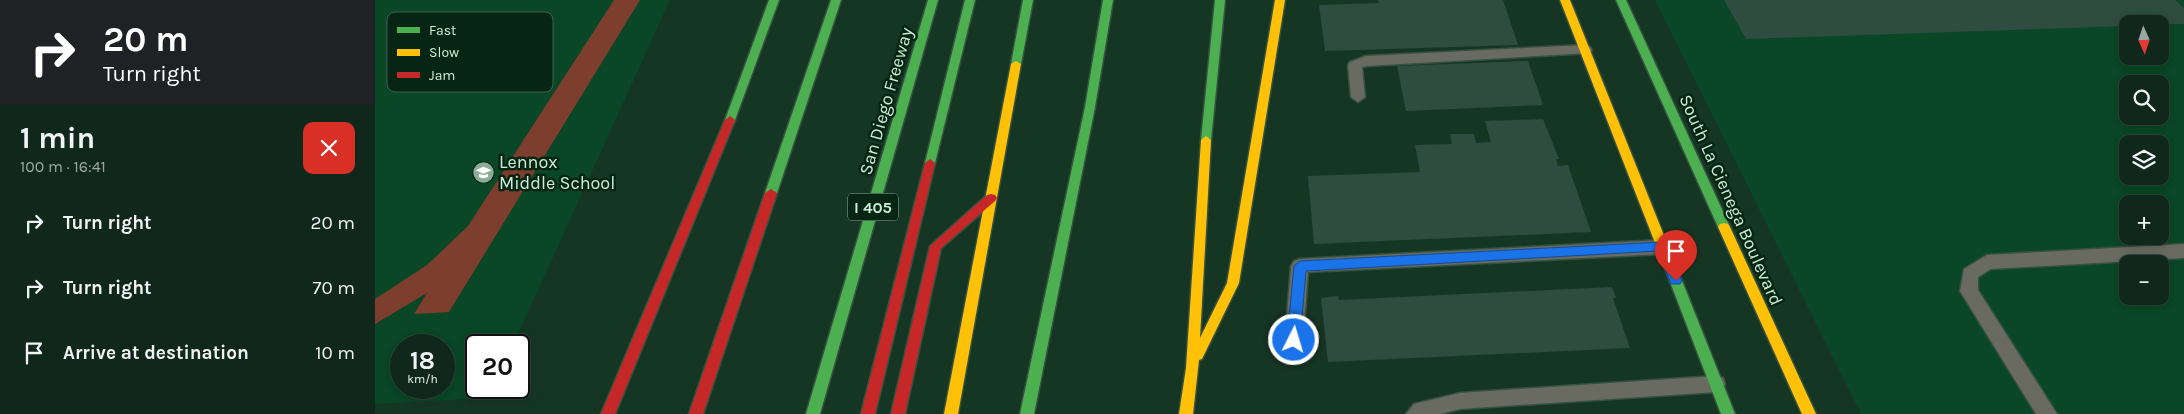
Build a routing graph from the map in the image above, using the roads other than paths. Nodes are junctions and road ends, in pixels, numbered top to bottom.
1 (774, 0) edge
2 (836, 0) edge
3 (933, 0) edge
4 (970, 0) edge
5 (1028, 0) edge
6 (1109, 0) edge
7 (1219, 0) edge
8 (1279, 0) edge
9 (1565, 0) edge
10 (1621, 0) edge
11 (1585, 50) junction
12 (1359, 97) dead end
13 (991, 198) junction
14 (1662, 246) junction
15 (2184, 251) edge
16 (1294, 340) dead end
17 (1192, 368) junction
18 (1717, 384) junction
19 (608, 414) edge
20 (697, 414) edge
21 (813, 414) edge
22 (868, 414) edge
23 (898, 414) edge
24 (951, 414) edge
25 (1027, 414) edge
26 (1186, 414) edge
27 (1416, 414) edge
28 (1728, 414) edge
29 (1809, 414) edge
30 (2047, 414) edge

1 - 19 main road
2 - 20 main road
3 - 21 main road, San Diego Freeway / I 405
4 - 22 main road
5 - 13 main road
6 - 25 main road
7 - 17 main road
8 - 17 main road
9 - 11 main road
10 - 29 main road, South La Cienega Boulevard
11 - 12 lane
11 - 14 main road
13 - 23 main road
13 - 24 main road
14 - 16 lane
14 - 18 main road
15 - 30 lane
17 - 26 main road
18 - 27 lane
18 - 28 main road

